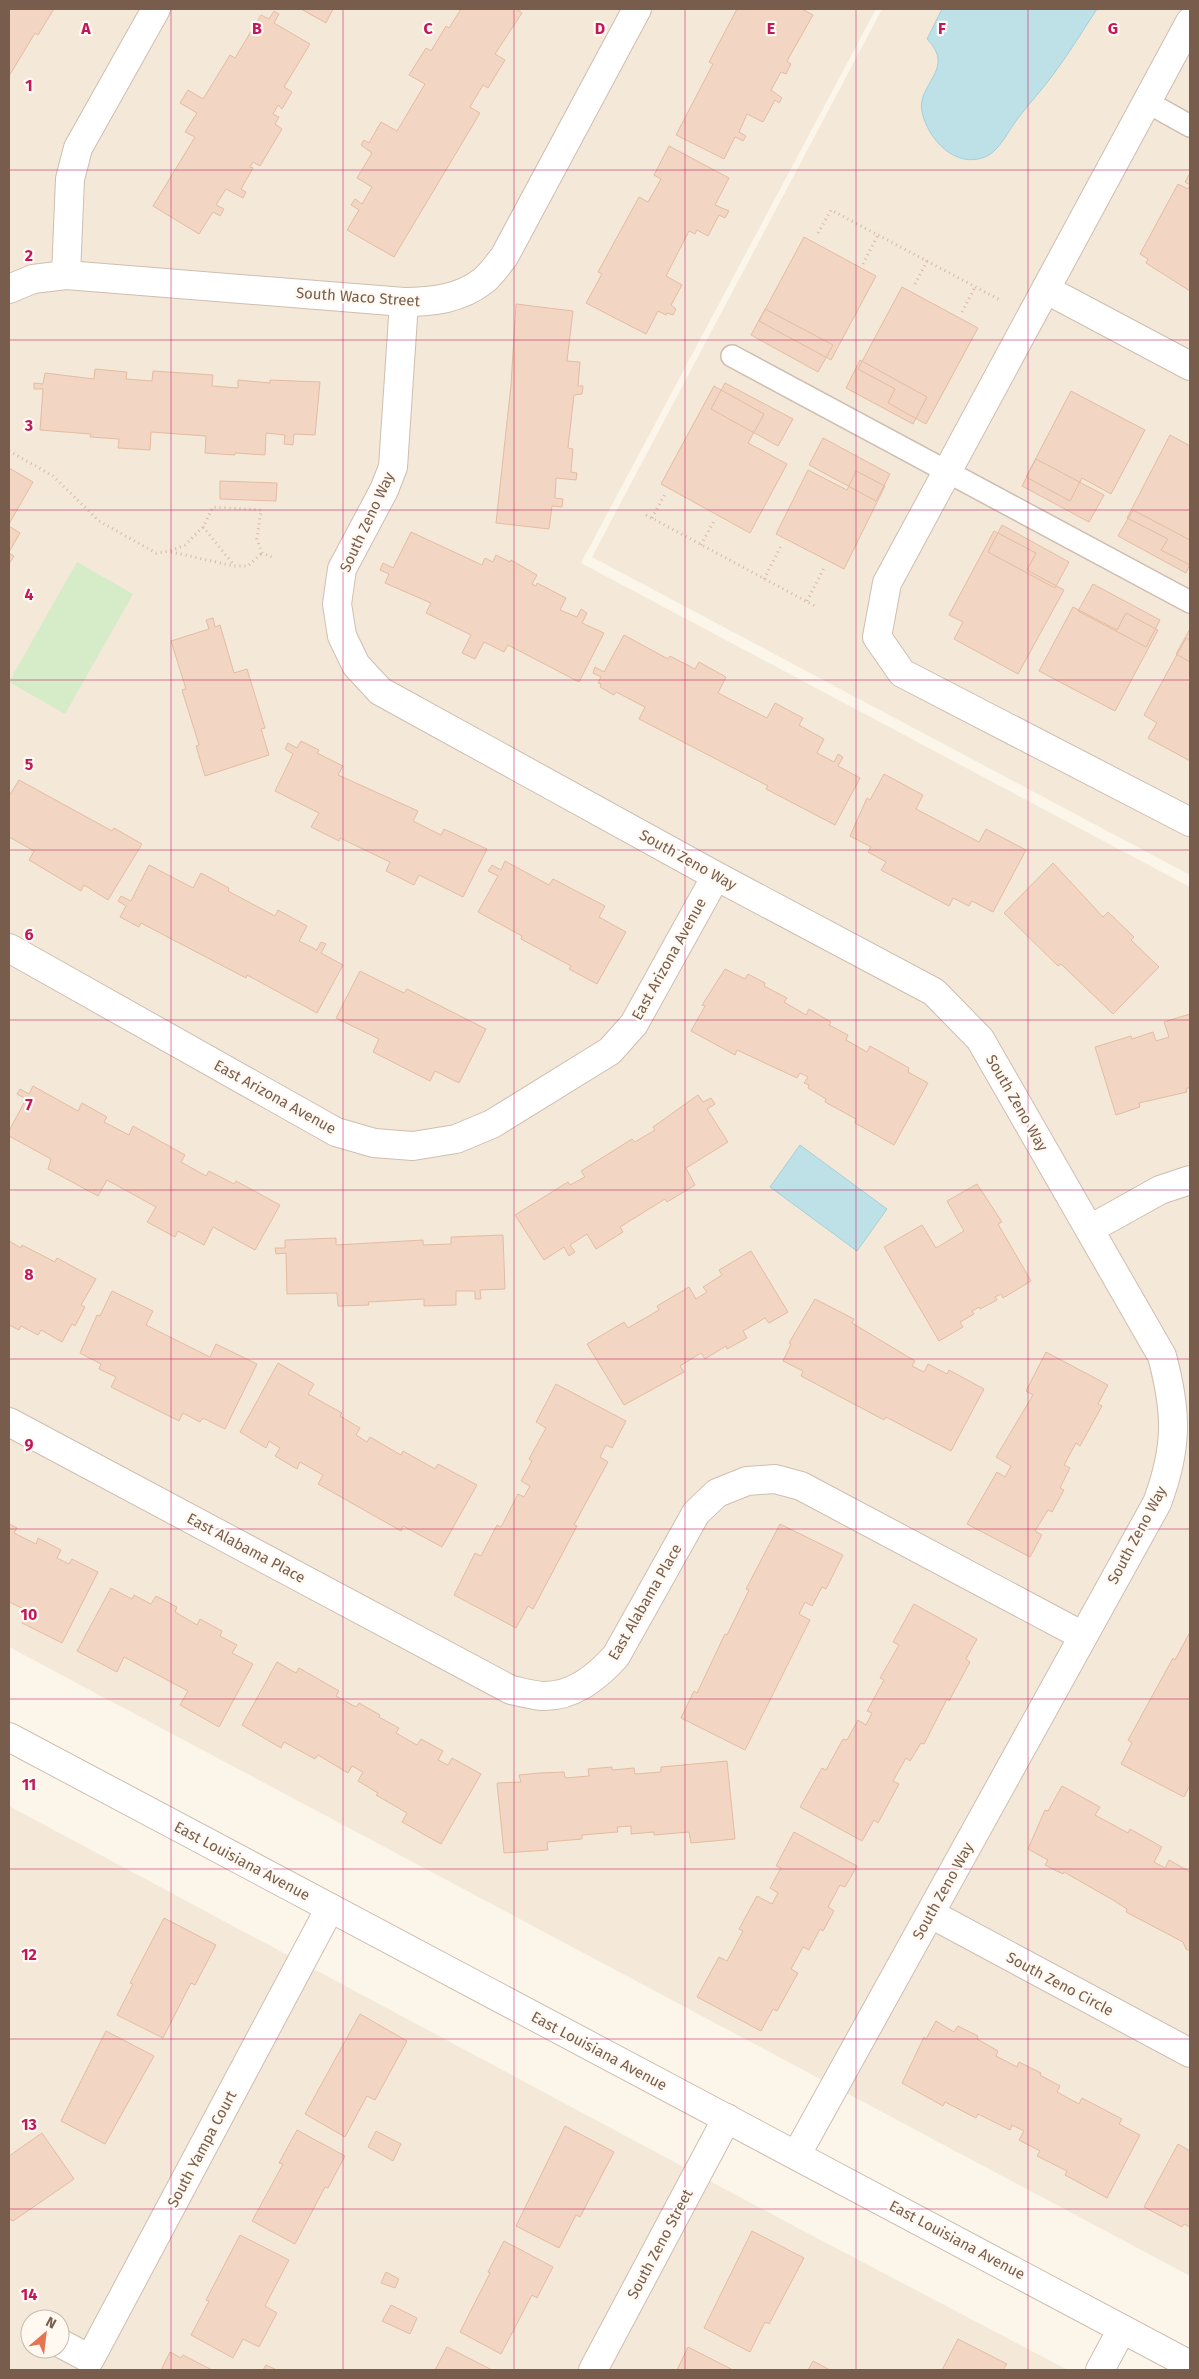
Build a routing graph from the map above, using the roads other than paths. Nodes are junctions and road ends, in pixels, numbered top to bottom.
1 (156, 9) edge
2 (637, 9) edge
3 (1190, 22) edge
4 (1147, 102) junction
5 (1190, 126) edge
6 (66, 275) junction
7 (9, 289) edge
8 (1047, 290) junction
9 (404, 302) junction
10 (732, 356) dead end
11 (1190, 366) edge
12 (947, 472) junction
13 (1190, 602) edge
14 (1190, 822) edge
15 (716, 876) junction
16 (9, 948) edge
17 (1190, 1180) edge
18 (1090, 1229) junction
19 (9, 1422) edge
20 (1082, 1636) junction
21 (9, 1737) edge
22 (330, 1908) junction
23 (931, 1914) junction
24 (1190, 2053) edge
25 (727, 2118) junction
26 (797, 2154) junction
27 (1122, 2329) junction
28 (70, 2349) edge
29 (1190, 2365) edge
30 (593, 2370) edge
31 (1100, 2370) edge

1 - 6 street
2 - 9 street, South Waco Street
3 - 4 street
4 - 5 lane
4 - 8 street
6 - 7 street, South Waco Street
6 - 9 street, South Waco Street
8 - 11 street
8 - 12 street
9 - 15 street, South Zeno Way
10 - 12 lane
12 - 13 lane
12 - 14 street
15 - 16 street, East Arizona Avenue
15 - 18 street, South Zeno Way
17 - 18 street
18 - 20 street, South Zeno Way
19 - 20 street, East Alabama Place
20 - 23 street, South Zeno Way
21 - 22 street, East Louisiana Avenue
22 - 25 street, East Louisiana Avenue
22 - 28 street, South Yampa Court
23 - 24 street, South Zeno Circle
23 - 26 street, South Zeno Way
25 - 26 street, East Louisiana Avenue
25 - 30 street, South Zeno Street
26 - 27 street, East Louisiana Avenue
27 - 29 street, East Louisiana Avenue
27 - 31 street

